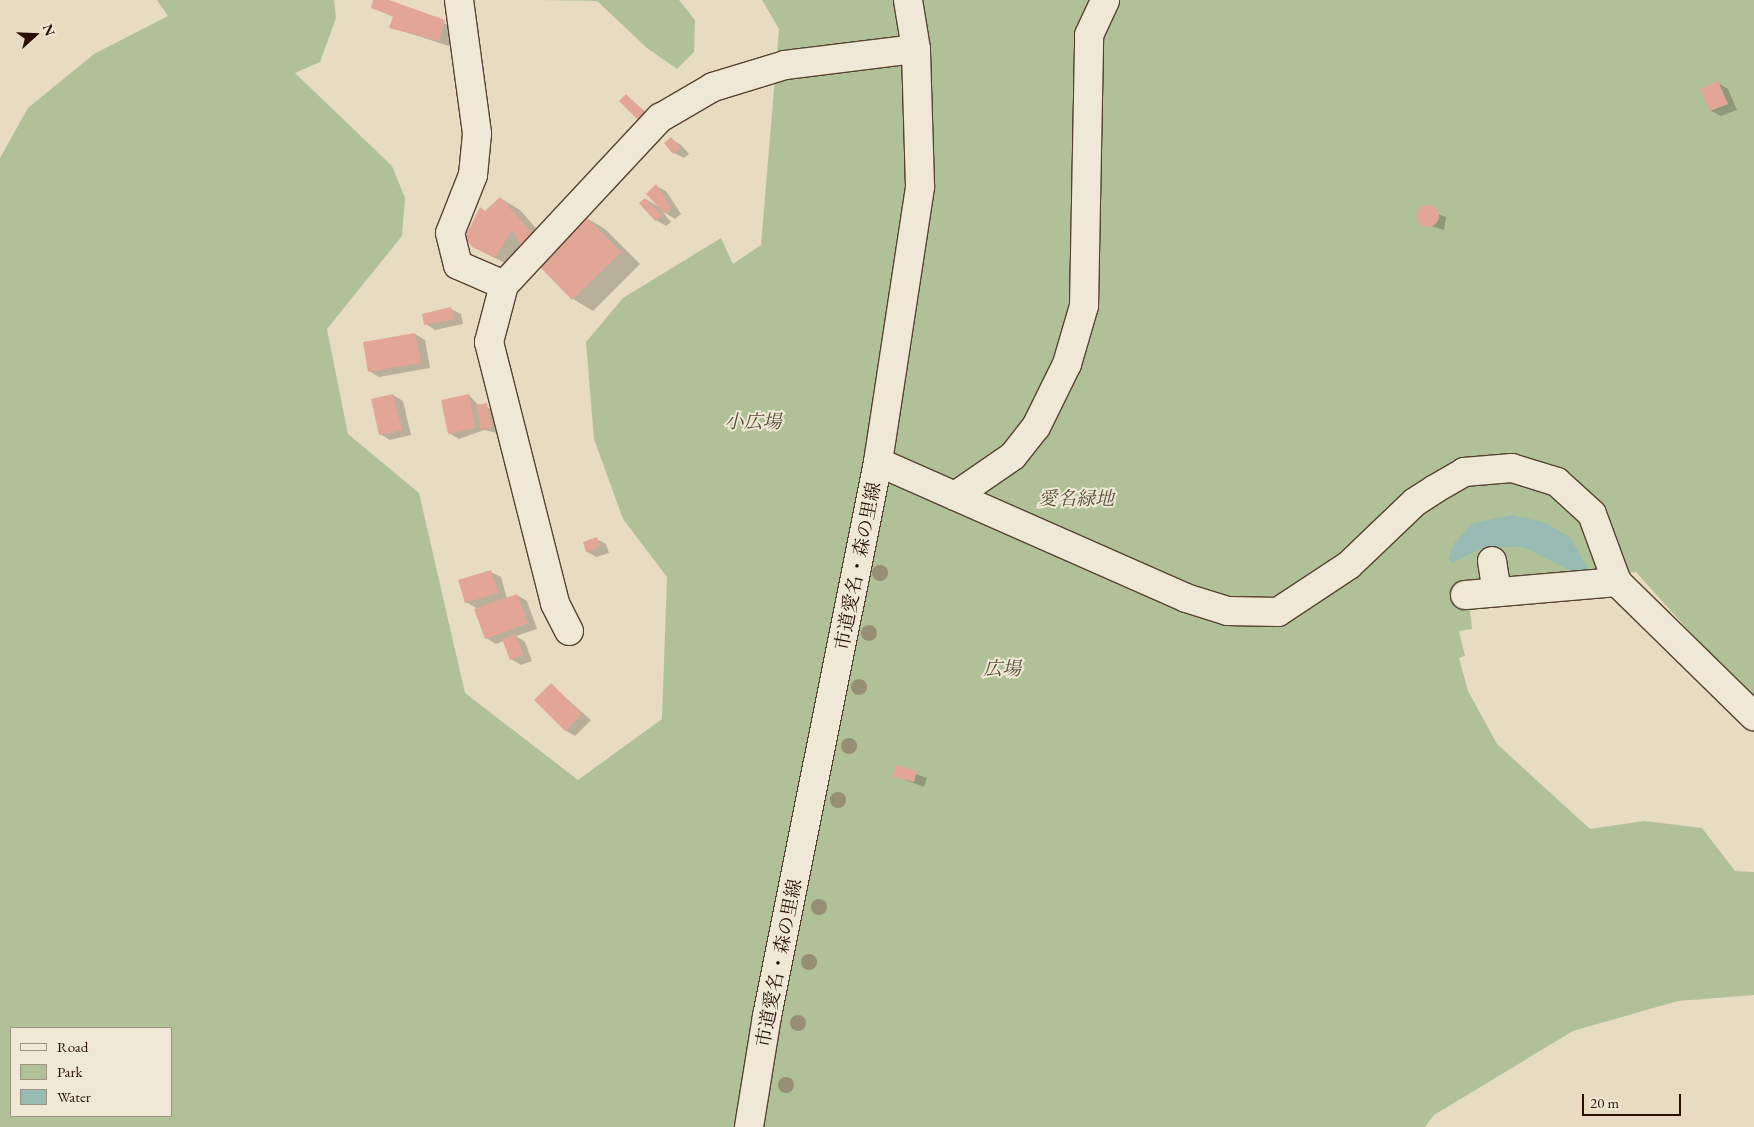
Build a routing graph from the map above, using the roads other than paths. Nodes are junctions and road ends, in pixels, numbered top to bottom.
1 (459, 0) edge
2 (908, 0) edge
3 (1105, 0) edge
4 (916, 49) junction
5 (504, 285) junction
6 (878, 462) junction
7 (954, 496) junction
8 (1492, 561) dead end
9 (1617, 582) junction
10 (1497, 592) junction
11 (1465, 595) dead end
12 (568, 631) dead end
13 (1754, 716) edge
14 (749, 1127) edge

1 - 5 street
2 - 4 street, 市道愛名・森の里線
3 - 7 street
4 - 5 street
4 - 6 street, 市道愛名・森の里線
5 - 12 street
6 - 7 street
6 - 14 street, 市道愛名・森の里線
7 - 9 street
8 - 10 street
9 - 10 street
9 - 13 street
10 - 11 street

